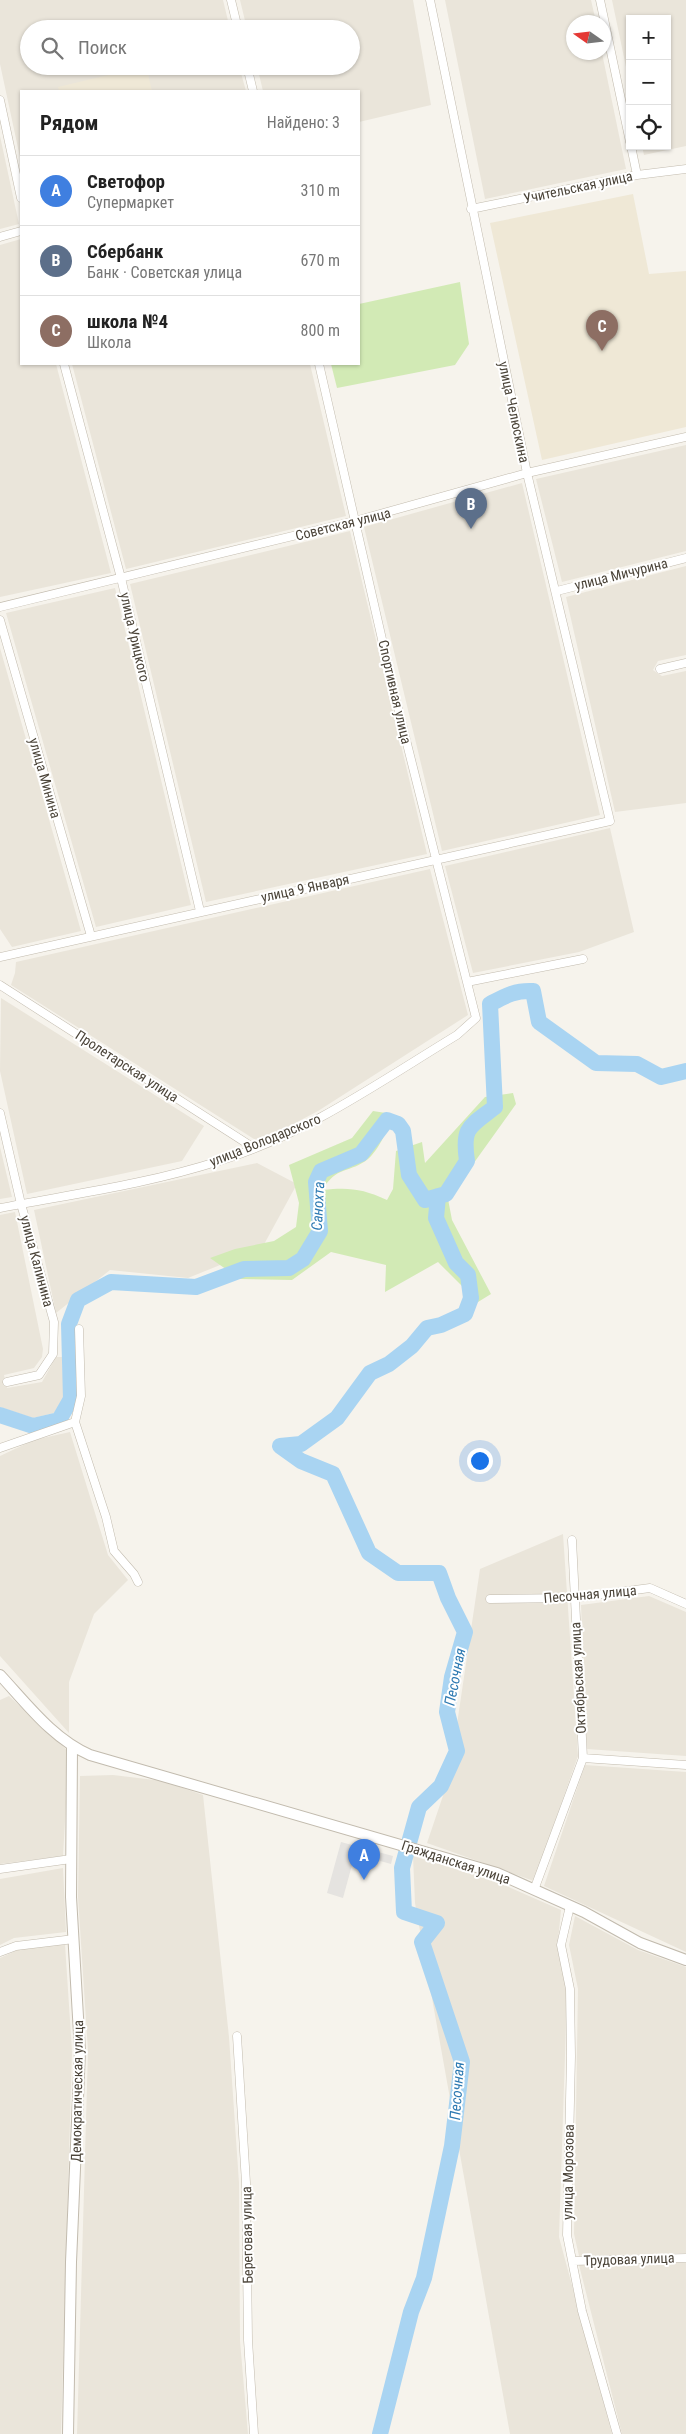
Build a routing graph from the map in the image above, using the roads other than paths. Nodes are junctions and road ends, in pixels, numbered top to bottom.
1 (231, 0) edge
2 (430, 0) edge
3 (600, 0) edge
4 (236, 20) edge
5 (250, 75) edge
6 (254, 90) edge
7 (0, 100) edge
8 (626, 123) edge
9 (631, 150) edge
10 (686, 169) edge
11 (636, 175) junction
12 (20, 193) edge
13 (472, 209) junction
14 (20, 231) edge
15 (0, 236) edge
16 (64, 365) edge
17 (319, 365) edge
18 (686, 437) edge
19 (527, 474) junction
20 (355, 521) junction
21 (686, 558) edge
22 (121, 578) junction
23 (556, 591) junction
24 (0, 607) edge
25 (0, 620) edge
26 (686, 663) edge
27 (660, 669) dead end
28 (610, 821) joint
29 (436, 860) junction
30 (200, 911) junction
31 (91, 936) junction
32 (0, 956) edge
33 (583, 959) dead end
34 (467, 982) junction
35 (0, 985) edge
36 (476, 1018) joint
37 (0, 1113) edge
38 (254, 1148) junction
39 (21, 1204) junction
40 (0, 1208) edge
41 (80, 1329) dead end
42 (7, 1382) dead end
43 (75, 1422) junction
44 (0, 1448) edge
45 (572, 1540) dead end
46 (138, 1582) dead end
47 (573, 1598) junction
48 (490, 1599) dead end
49 (686, 1604) edge
50 (0, 1675) edge
51 (72, 1748) junction
52 (582, 1758) junction
53 (686, 1766) edge
54 (71, 1859) junction
55 (0, 1869) edge
56 (534, 1890) junction
57 (570, 1906) junction
58 (74, 1939) junction
59 (0, 1952) edge
60 (686, 1960) edge
61 (237, 2036) dead end
62 (686, 2258) edge
63 (573, 2261) junction
64 (68, 2434) edge
65 (254, 2434) edge
66 (617, 2434) edge

1 - 4 street
2 - 13 street, улица Челюскина
3 - 8 street
5 - 6 street
7 - 12 street
9 - 11 street
10 - 11 street, Учительская улица
11 - 13 street, Учительская улица
13 - 19 street, улица Челюскина
14 - 15 street
16 - 22 street, улица Урицкого
17 - 20 street, Спортивная улица
18 - 19 street, Советская улица
19 - 20 street, Советская улица
19 - 23 street, улица Челюскина
20 - 22 street, Советская улица
20 - 29 street, Спортивная улица
21 - 23 street, улица Мичурина
22 - 24 street, Советская улица
22 - 30 street, улица Урицкого
23 - 28 street, улица Челюскина
25 - 31 street, улица Минина
26 - 27 street
28 - 29 street, улица 9 Января
29 - 30 street, улица 9 Января
29 - 34 street, Спортивная улица
30 - 31 street, улица 9 Января
31 - 32 street, улица 9 Января
33 - 34 street
34 - 36 street, Спортивная улица
35 - 38 street, Пролетарская улица
36 - 38 street, улица Володарского
37 - 39 street, улица Калинина
38 - 39 street, улица Володарского
39 - 40 street, улица Володарского
39 - 42 street, улица Калинина
41 - 43 street
43 - 44 street
43 - 46 street
45 - 47 street, Октябрьская улица
47 - 48 street, Песочная улица
47 - 49 street, Песочная улица
47 - 52 street, Октябрьская улица
50 - 51 street
51 - 54 street, Демократическая улица
51 - 56 street, Гражданская улица
52 - 53 street
52 - 56 street, Октябрьская улица
54 - 55 street
54 - 58 street, Демократическая улица
56 - 57 street, Гражданская улица
57 - 60 street, Гражданская улица
57 - 63 street, улица Морозова
58 - 59 street
58 - 64 street, Демократическая улица
61 - 65 street, Береговая улица
62 - 63 street, Трудовая улица
63 - 66 street, улица Морозова

